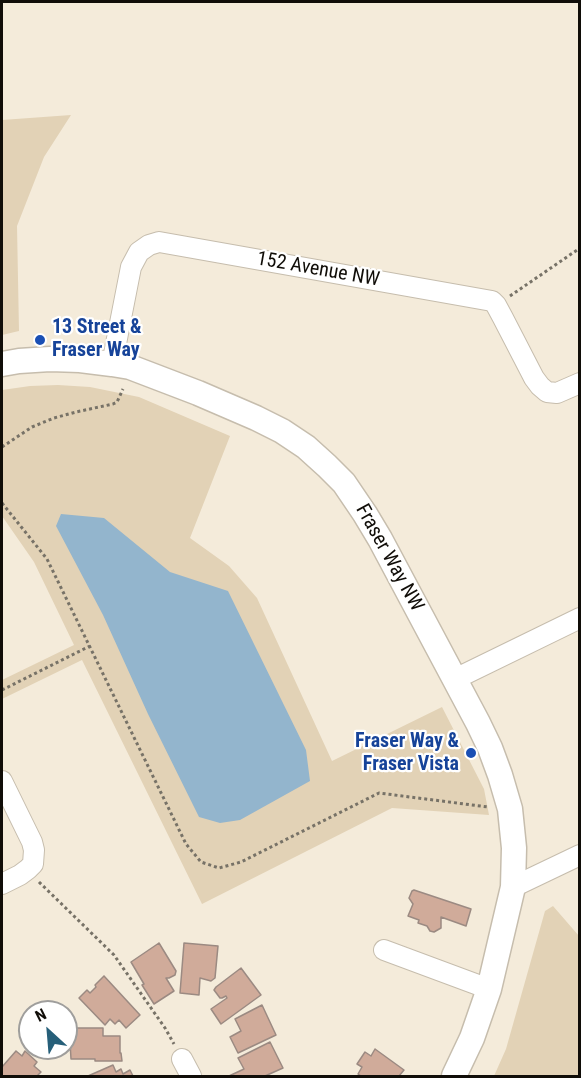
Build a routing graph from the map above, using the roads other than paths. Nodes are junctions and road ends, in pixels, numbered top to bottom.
1 (2, 364) edge
2 (112, 364) junction
3 (579, 382) edge
4 (579, 618) edge
5 (455, 679) junction
6 (2, 781) edge
7 (579, 855) edge
8 (2, 884) edge
9 (513, 887) junction
10 (384, 950) dead end
11 (489, 989) junction
12 (454, 1077) edge

1 - 2 street, Fraser Way NW
2 - 3 street, 152 Avenue NW
2 - 5 street, Fraser Way NW
4 - 5 street
5 - 9 street, Fraser Way NW
6 - 8 street
7 - 9 street
9 - 11 street, Fraser Way NW
10 - 11 street
11 - 12 street, Fraser Way NW

